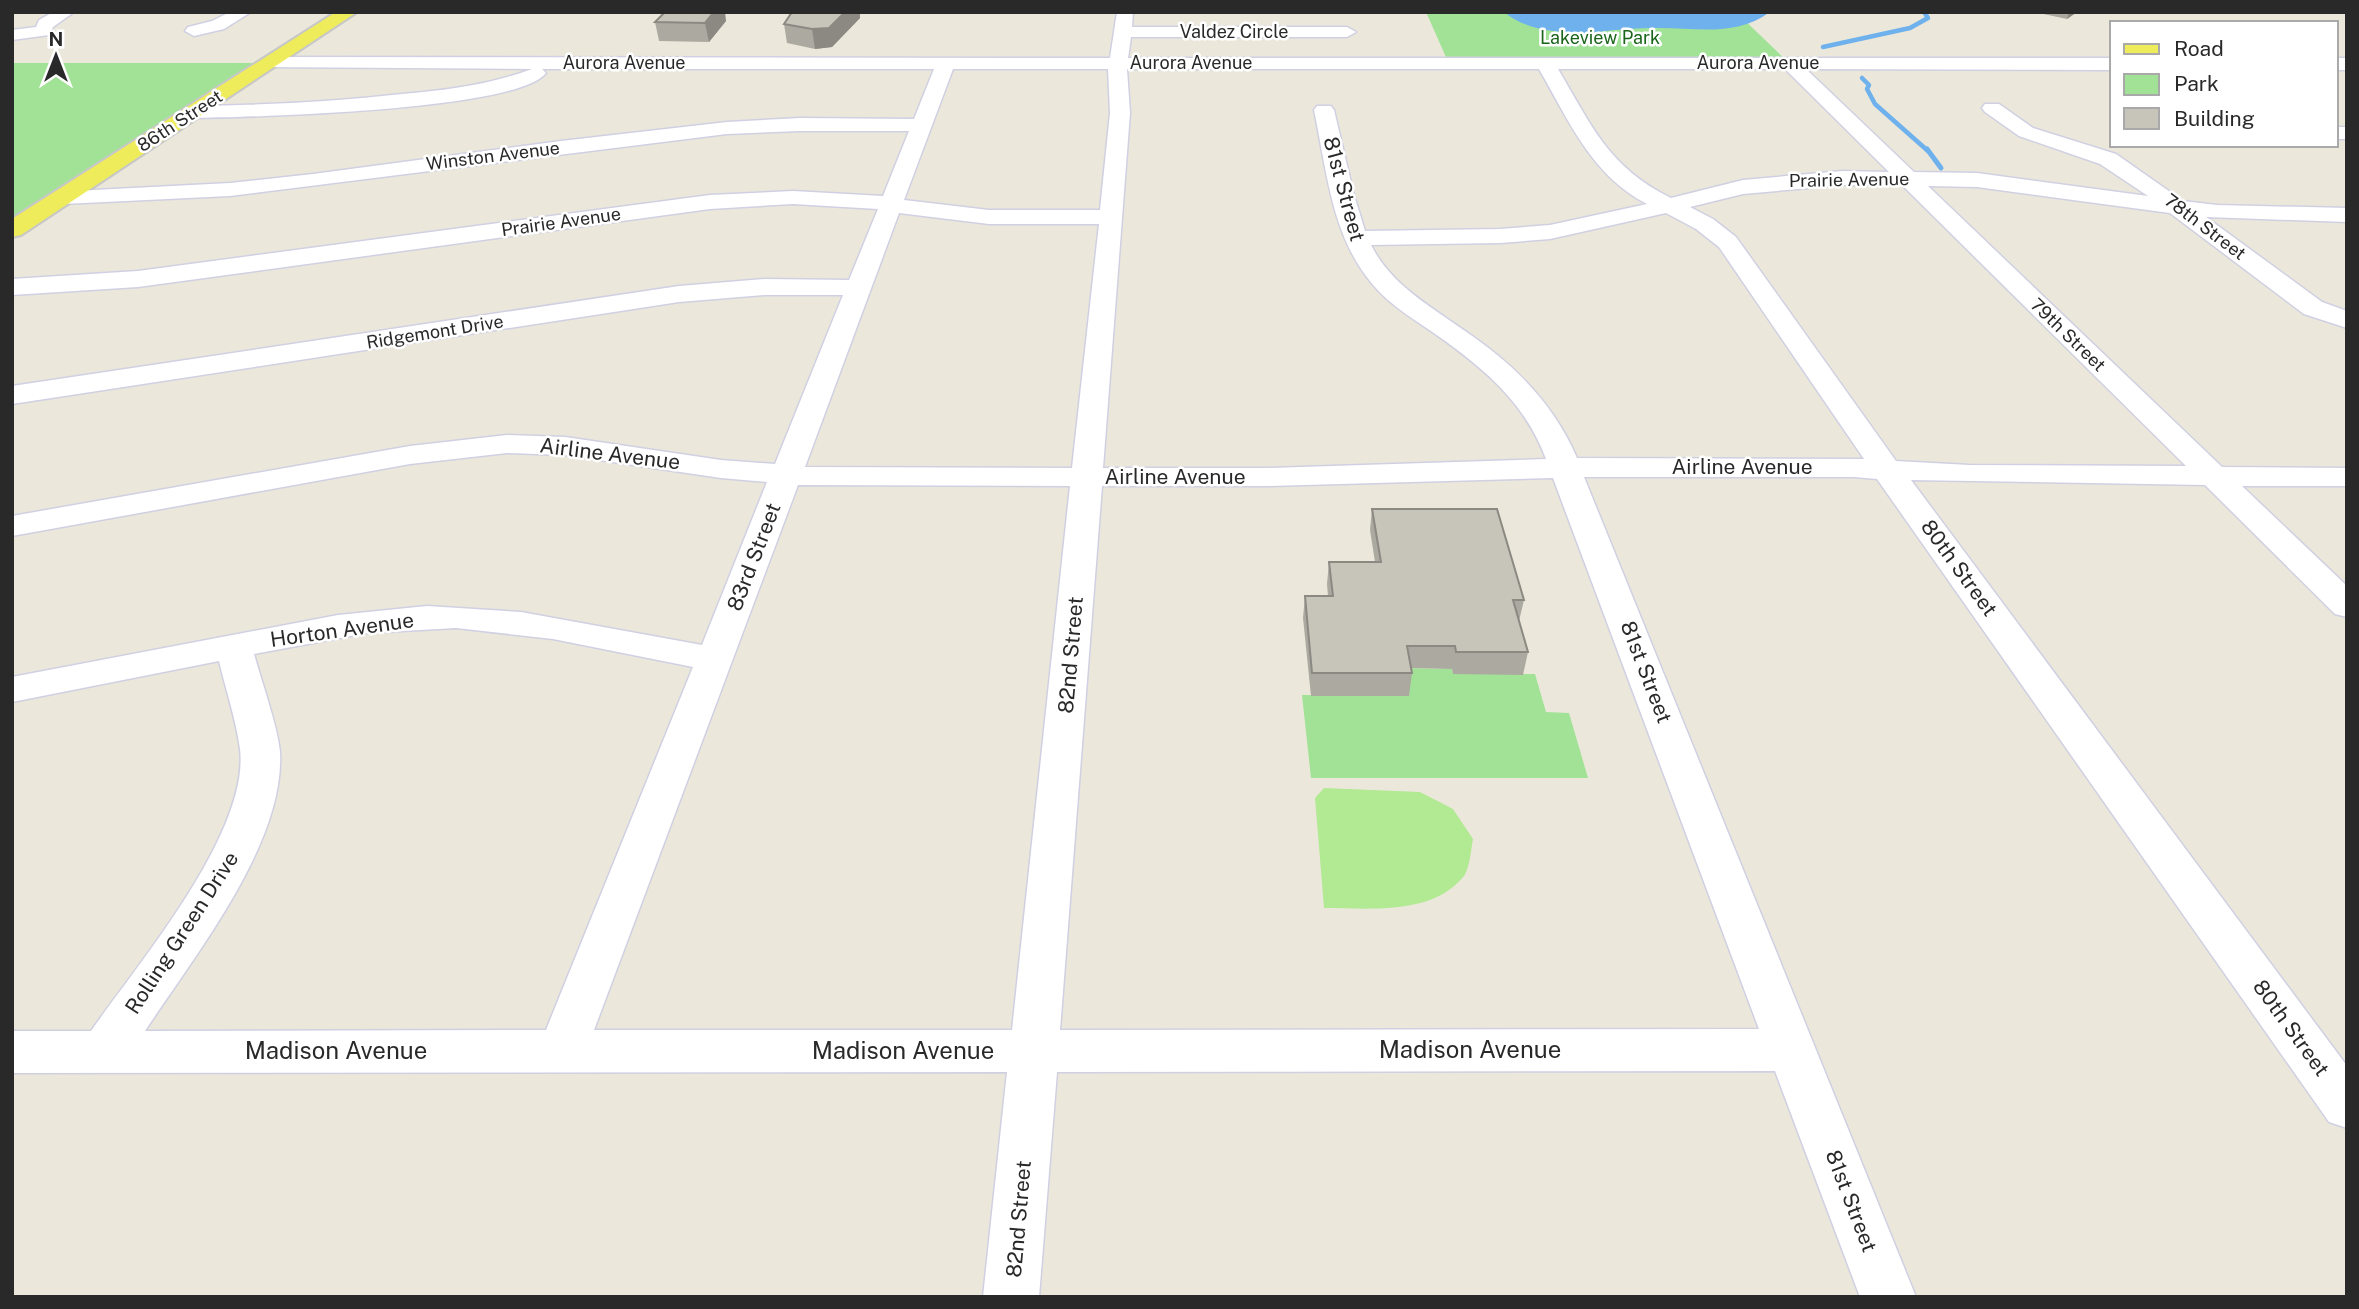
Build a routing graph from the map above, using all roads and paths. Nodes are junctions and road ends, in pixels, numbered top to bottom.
1 (66, 12) edge
2 (243, 12) edge
3 (348, 12) edge
4 (1125, 12) edge
5 (194, 31) dead end
6 (1347, 32) dead end
7 (12, 35) edge
8 (1120, 48) junction
9 (269, 63) junction
10 (548, 63) junction
11 (946, 63) junction
12 (1545, 63) junction
13 (1789, 63) junction
14 (2110, 64) edge
15 (1992, 108) dead end
16 (1324, 110) dead end
17 (194, 112) junction
18 (923, 125) junction
19 (2103, 134) dead end
20 (2064, 146) junction
21 (1907, 178) junction
22 (63, 197) junction
23 (892, 204) junction
24 (1669, 204) junction
25 (2179, 209) junction
26 (2347, 215) edge
27 (1111, 217) junction
28 (12, 230) edge
29 (1355, 238) junction
30 (12, 287) edge
31 (859, 288) junction
32 (2344, 319) edge
33 (12, 395) edge
34 (1566, 468) junction
35 (1888, 470) junction
36 (786, 475) junction
37 (1087, 477) junction
38 (2214, 477) junction
39 (2347, 477) edge
40 (12, 526) edge
41 (2347, 606) edge
42 (234, 646) junction
43 (715, 659) junction
44 (12, 690) edge
45 (1793, 1050) junction
46 (562, 1051) junction
47 (1035, 1051) junction
48 (12, 1052) edge
49 (104, 1052) junction
50 (2347, 1106) edge
51 (1011, 1297) edge
52 (1888, 1297) edge

1 - 7 street
2 - 5 street
3 - 9 main road, 86th Street
4 - 8 street, 82nd Street
6 - 8 street, Valdez Circle
8 - 11 street, Aurora Avenue
8 - 12 street, Aurora Avenue
8 - 27 street, 82nd Street
9 - 10 street, Aurora Avenue
9 - 17 main road, 86th Street
10 - 11 street, Aurora Avenue
10 - 17 street
11 - 18 street, 83rd Street
12 - 13 street, Aurora Avenue
12 - 24 street, 80th Street
13 - 14 street, Aurora Avenue
13 - 21 street, 79th Street
15 - 20 street, 78th Street
16 - 29 street, 81st Street
17 - 22 main road, 86th Street
18 - 22 street, Winston Avenue
18 - 23 street, 83rd Street
19 - 20 street
20 - 25 street, 78th Street
21 - 24 street, Prairie Avenue
21 - 25 street, Prairie Avenue
21 - 38 street, 79th Street
22 - 28 main road, 86th Street
23 - 27 street, Prairie Avenue
23 - 30 street, Prairie Avenue
23 - 31 street, 83rd Street
24 - 29 street, Prairie Avenue
24 - 35 street, 80th Street
25 - 26 street, Prairie Avenue
25 - 32 street, 78th Street
27 - 37 street, 82nd Street
29 - 34 street, 81st Street
31 - 33 street, Ridgemont Drive
31 - 36 street, 83rd Street
34 - 35 street, Airline Avenue
34 - 37 street, Airline Avenue
34 - 45 street, 81st Street
35 - 38 street, Airline Avenue
35 - 50 street, 80th Street
36 - 37 street, Airline Avenue
36 - 40 street, Airline Avenue
36 - 43 street, 83rd Street
37 - 47 street, 82nd Street
38 - 39 street, Airline Avenue
38 - 41 street, 79th Street
42 - 43 street, Horton Avenue
42 - 44 street, Horton Avenue
42 - 49 street, Rolling Green Drive
43 - 46 street, 83rd Street
45 - 47 street, Madison Avenue
45 - 52 street, 81st Street
46 - 47 street, Madison Avenue
46 - 49 street, Madison Avenue
47 - 51 street, 82nd Street
48 - 49 street, Madison Avenue

